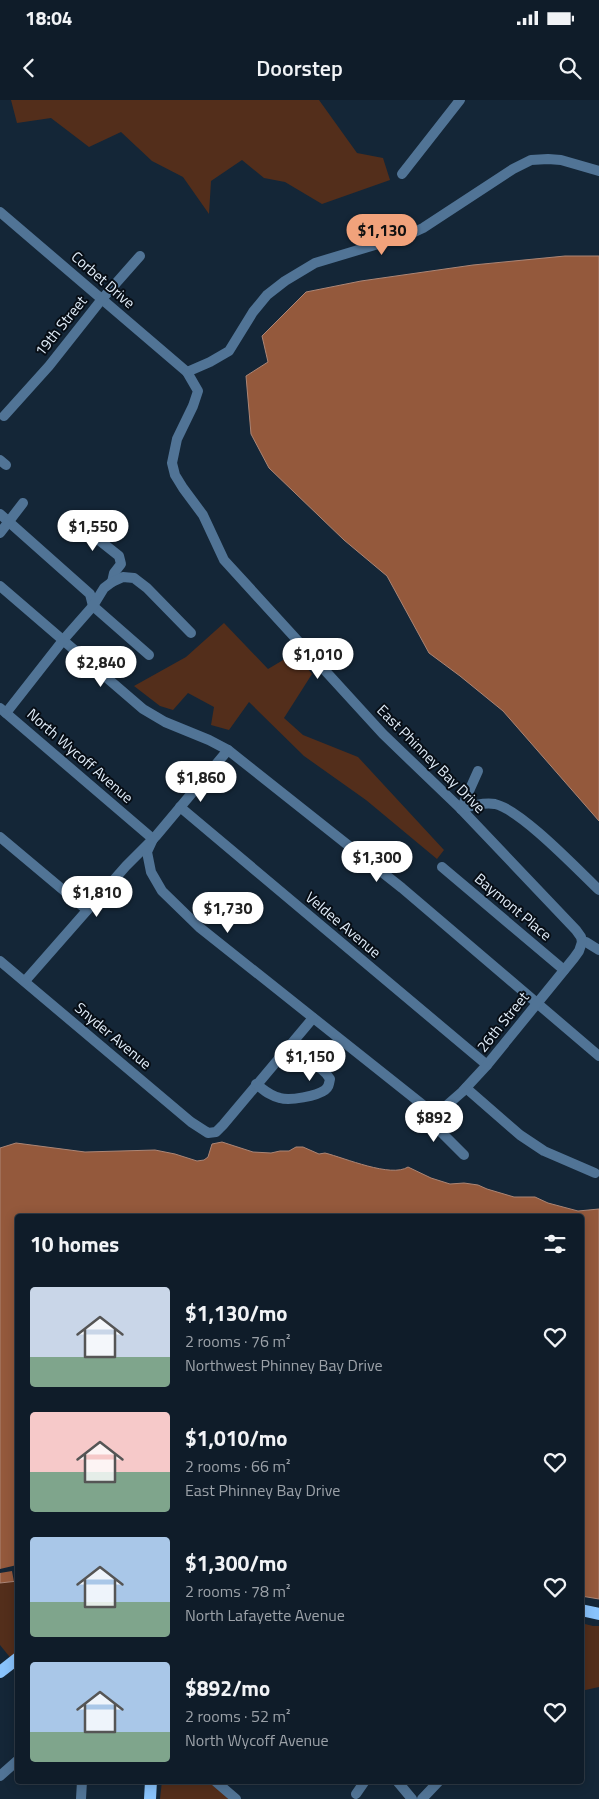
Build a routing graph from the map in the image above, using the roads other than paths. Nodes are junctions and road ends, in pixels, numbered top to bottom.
1 (460, 100) edge
2 (599, 171) edge
3 (402, 174) dead end
4 (0, 212) edge
5 (140, 256) dead end
6 (102, 300) junction
7 (187, 372) junction
8 (4, 416) dead end
9 (23, 503) dead end
10 (0, 514) edge
11 (75, 521) dead end
12 (9, 522) junction
13 (0, 533) edge
14 (112, 582) junction
15 (0, 586) edge
16 (93, 606) junction
17 (192, 633) dead end
18 (64, 639) junction
19 (149, 655) dead end
20 (3, 710) edge
21 (228, 750) junction
22 (478, 771) dead end
23 (180, 807) junction
24 (461, 809) junction
25 (0, 837) edge
26 (153, 839) junction
27 (442, 867) dead end
28 (599, 890) edge
29 (87, 910) junction
30 (582, 942) junction
31 (599, 950) edge
32 (0, 961) edge
33 (564, 970) junction
34 (25, 981) junction
35 (537, 1003) junction
36 (313, 1018) junction
37 (289, 1046) junction
38 (599, 1056) edge
39 (487, 1065) junction
40 (256, 1084) junction
41 (466, 1088) junction
42 (438, 1113) junction
43 (464, 1155) dead end
44 (595, 1173) dead end
45 (584, 1611) edge
46 (599, 1614) edge
47 (15, 1660) edge
48 (0, 1672) edge
49 (15, 1763) edge
50 (0, 1776) edge
51 (82, 1784) edge
52 (151, 1784) edge
53 (218, 1784) edge
54 (363, 1784) edge
55 (400, 1784) edge
56 (436, 1784) edge
57 (356, 1794) dead end
58 (81, 1799) edge
59 (150, 1799) edge
60 (236, 1799) edge
61 (412, 1799) edge
62 (422, 1799) edge

1 - 3 street
2 - 7 street
4 - 6 street, Corbet Drive
5 - 6 street, 19th Street
6 - 7 street, Corbet Drive
6 - 8 street, 19th Street
7 - 24 street, East Phinney Bay Drive
9 - 12 street
10 - 12 street
11 - 14 street
12 - 13 street
12 - 16 street
14 - 16 street
14 - 17 street
15 - 18 street
16 - 18 street
16 - 19 street
18 - 20 street
18 - 21 street
20 - 26 street, North Wycoff Avenue
21 - 23 street
21 - 35 street
22 - 24 street
23 - 26 street
23 - 39 street, Veldee Avenue
24 - 28 street
24 - 30 street, East Phinney Bay Drive
25 - 29 street
26 - 29 street
26 - 36 street
27 - 33 street, Baymont Place
29 - 34 street
30 - 31 street
30 - 33 street, 26th Street
32 - 34 street, Snyder Avenue
33 - 35 street, 26th Street
34 - 40 street, Snyder Avenue
35 - 38 street
35 - 39 street, 26th Street
36 - 37 street
36 - 42 street
37 - 40 street
37 - 40 street
39 - 41 street, 26th Street
41 - 42 street, 26th Street
41 - 44 street
42 - 43 street
45 - 46 main road
47 - 48 main road
49 - 50 street
51 - 58 street
52 - 59 main road
53 - 60 street
54 - 57 street
55 - 61 street
56 - 62 street

